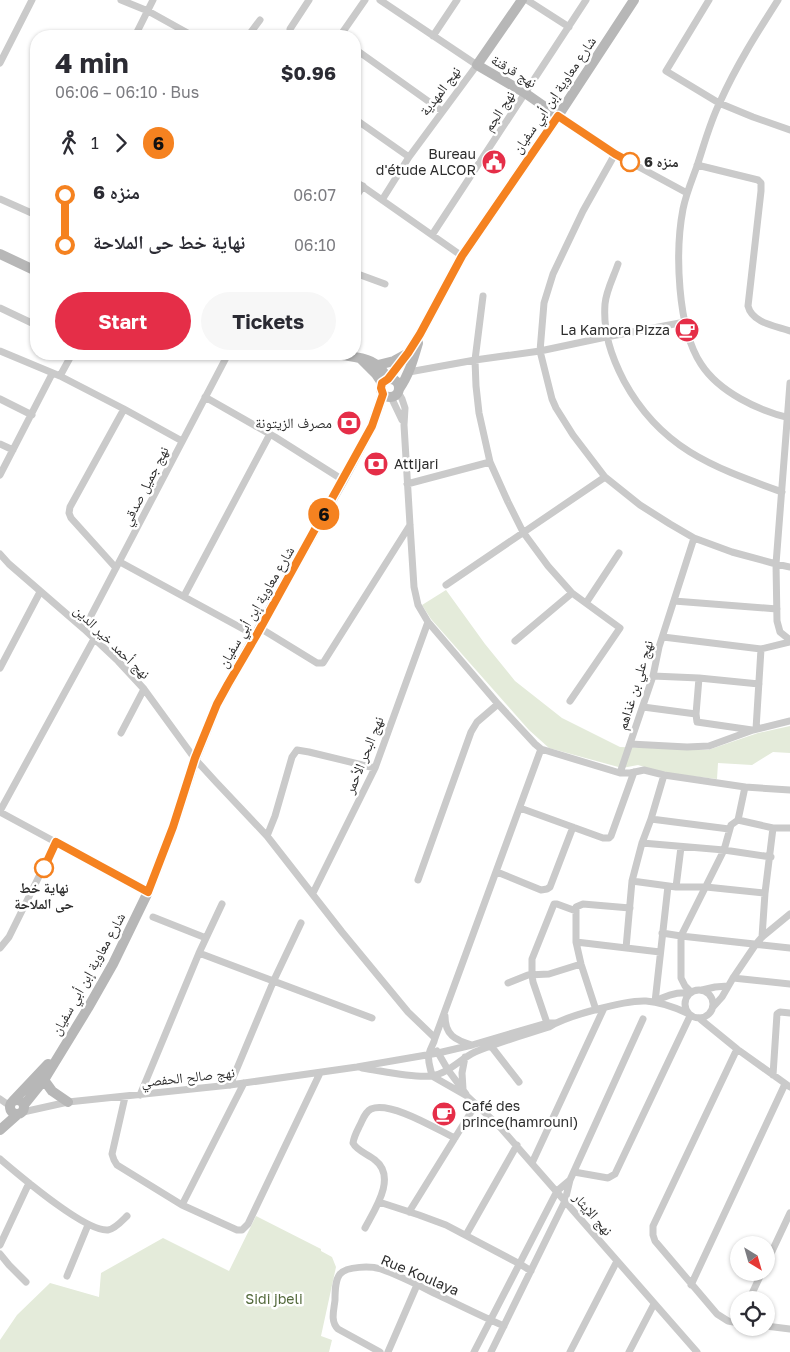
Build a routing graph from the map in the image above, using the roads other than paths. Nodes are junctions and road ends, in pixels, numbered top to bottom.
1 (32, 0) edge
2 (121, 0) edge
3 (153, 0) edge
4 (309, 0) edge
5 (365, 0) edge
6 (380, 0) edge
7 (457, 0) edge
8 (522, 0) edge
9 (527, 0) edge
10 (586, 0) edge
11 (634, 0) edge
12 (709, 0) edge
13 (778, 0) edge
14 (148, 11) junction
15 (260, 20) dead end
16 (569, 27) junction
17 (138, 30) edge
18 (182, 30) edge
19 (252, 30) edge
20 (290, 30) edge
21 (344, 30) edge
22 (433, 36) junction
23 (361, 53) edge
24 (0, 63) edge
25 (477, 65) junction
26 (525, 93) junction
27 (719, 103) junction
28 (442, 111) junction
29 (558, 116) junction
30 (361, 123) edge
31 (790, 130) edge
32 (615, 154) junction
33 (409, 157) junction
34 (698, 164) junction
35 (363, 186) joint
36 (361, 189) edge
37 (687, 193) junction
38 (0, 199) edge
39 (382, 200) junction
40 (30, 213) edge
41 (432, 235) junction
42 (0, 254) edge
43 (462, 256) junction
44 (618, 264) dead end
45 (30, 265) edge
46 (361, 275) edge
47 (385, 284) dead end
48 (483, 296) dead end
49 (0, 308) edge
50 (30, 322) edge
51 (685, 322) junction
52 (790, 331) edge
53 (420, 334) junction
54 (606, 336) junction
55 (0, 351) edge
56 (540, 351) junction
57 (408, 353) junction
58 (361, 359) joint
59 (69, 360) edge
60 (225, 360) edge
61 (475, 360) junction
62 (378, 365) junction
63 (409, 372) junction
64 (52, 374) junction
65 (60, 376) junction
66 (790, 383) edge
67 (390, 389) junction
68 (205, 397) junction
69 (0, 399) edge
70 (124, 409) junction
71 (32, 414) junction
72 (789, 418) edge
73 (270, 434) junction
74 (182, 441) junction
75 (0, 444) edge
76 (13, 450) junction
77 (490, 462) junction
78 (0, 475) edge
79 (605, 477) junction
80 (343, 480) junction
81 (407, 484) junction
82 (782, 492) junction
83 (410, 525) junction
84 (523, 532) junction
85 (694, 538) junction
86 (619, 553) dead end
87 (0, 554) edge
88 (776, 564) junction
89 (118, 565) junction
90 (790, 567) edge
91 (446, 585) dead end
92 (40, 592) junction
93 (572, 593) junction
94 (184, 596) junction
95 (674, 600) junction
96 (586, 603) junction
97 (777, 608) junction
98 (428, 622) junction
99 (84, 629) junction
100 (258, 632) junction
101 (663, 637) junction
102 (94, 639) junction
103 (515, 641) dead end
104 (790, 641) edge
105 (761, 649) junction
106 (0, 667) edge
107 (653, 676) junction
108 (699, 678) junction
109 (758, 684) junction
110 (144, 690) junction
111 (570, 701) dead end
112 (498, 704) junction
113 (643, 707) junction
114 (696, 714) junction
115 (790, 717) edge
116 (790, 721) edge
117 (754, 730) junction
118 (121, 733) dead end
119 (630, 744) junction
120 (541, 749) junction
121 (195, 758) junction
122 (375, 768) junction
123 (620, 772) junction
124 (634, 772) junction
125 (664, 775) junction
126 (745, 788) junction
127 (790, 790) edge
128 (520, 808) junction
129 (0, 812) edge
130 (651, 819) junction
131 (738, 820) junction
132 (573, 827) junction
133 (729, 828) junction
134 (773, 828) junction
135 (790, 828) edge
136 (267, 836) junction
137 (56, 842) junction
138 (642, 843) junction
139 (681, 847) junction
140 (724, 850) junction
141 (770, 857) junction
142 (496, 872) junction
143 (418, 880) dead end
144 (632, 881) junction
145 (668, 886) junction
146 (676, 887) junction
147 (706, 887) junction
148 (148, 892) junction
149 (313, 893) junction
150 (765, 893) junction
151 (222, 904) dead end
152 (630, 908) junction
153 (576, 911) junction
154 (790, 914) edge
155 (153, 917) dead end
156 (301, 923) dead end
157 (662, 933) junction
158 (681, 936) junction
159 (762, 937) junction
160 (206, 938) junction
161 (576, 942) junction
162 (756, 944) junction
163 (0, 948) edge
164 (626, 948) junction
165 (790, 948) edge
166 (660, 952) junction
167 (199, 953) junction
168 (581, 964) junction
169 (532, 975) junction
170 (733, 978) junction
171 (274, 980) junction
172 (508, 983) dead end
173 (790, 984) edge
174 (728, 986) junction
175 (702, 990) junction
176 (690, 993) junction
177 (655, 1002) junction
178 (713, 1007) junction
179 (600, 1009) junction
180 (445, 1012) junction
181 (790, 1013) edge
182 (689, 1014) junction
183 (372, 1018) dead end
184 (642, 1018) dead end
185 (699, 1018) junction
186 (550, 1024) junction
187 (435, 1040) junction
188 (472, 1045) junction
189 (491, 1046) junction
190 (61, 1050) junction
191 (737, 1050) junction
192 (438, 1053) junction
193 (428, 1054) junction
194 (465, 1057) junction
195 (357, 1067) junction
196 (448, 1070) junction
197 (320, 1073) junction
198 (773, 1075) junction
199 (432, 1076) junction
200 (44, 1080) junction
201 (519, 1082) dead end
202 (244, 1084) junction
203 (230, 1085) junction
204 (788, 1086) edge
205 (463, 1089) junction
206 (140, 1095) junction
207 (467, 1096) junction
208 (124, 1097) junction
209 (0, 1099) edge
210 (68, 1102) junction
211 (476, 1104) junction
212 (16, 1108) junction
213 (0, 1123) edge
214 (0, 1130) edge
215 (455, 1138) junction
216 (517, 1145) junction
217 (0, 1158) edge
218 (532, 1163) junction
219 (574, 1172) junction
220 (570, 1180) junction
221 (28, 1182) junction
222 (557, 1191) junction
223 (565, 1201) junction
224 (379, 1202) junction
225 (182, 1205) junction
226 (409, 1212) junction
227 (790, 1213) edge
228 (127, 1216) dead end
229 (88, 1225) junction
230 (365, 1228) dead end
231 (466, 1235) junction
232 (0, 1245) edge
233 (775, 1245) edge
234 (0, 1254) edge
235 (617, 1260) junction
236 (520, 1264) junction
237 (531, 1271) junction
238 (67, 1276) dead end
239 (26, 1282) dead end
240 (417, 1285) junction
241 (691, 1285) junction
242 (654, 1304) junction
243 (490, 1320) junction
244 (730, 1321) edge
245 (504, 1326) junction
246 (775, 1327) edge
247 (790, 1329) edge
248 (380, 1352) edge
249 (388, 1352) edge
250 (474, 1352) edge
251 (491, 1352) edge
252 (570, 1352) edge
253 (629, 1352) edge
254 (696, 1352) edge

1 - 24 street
2 - 14 street
3 - 14 street
4 - 20 street
5 - 21 street
6 - 22 street, نهج قرقنة
7 - 22 street
8 - 25 main road, نهج المهدية
9 - 16 street
10 - 16 street, نهج الجم
11 - 29 main road, شارع معاوية إبن أبي سفيان
12 - 27 street
13 - 27 street
14 - 17 street
14 - 18 street
15 - 19 street
16 - 26 street, نهج الجم
22 - 25 street, نهج قرقنة
23 - 28 street
25 - 26 main road, نهج قرقنة
25 - 28 street, نهج المهدية
26 - 29 main road, نهج قرقنة
26 - 41 street, نهج الجم
27 - 31 street
27 - 34 street
28 - 33 street, نهج المهدية
29 - 32 street, نهج قرقنة
29 - 43 main road, شارع معاوية إبن أبي سفيان
30 - 33 street
32 - 37 street, نهج قرقنة
32 - 56 street
33 - 39 street, نهج المهدية
34 - 37 street
34 - 52 street
35 - 36 street
35 - 39 street
37 - 51 street
38 - 40 street
39 - 41 street
41 - 43 street
42 - 45 main road
43 - 53 main road, شارع معاوية إبن أبي سفيان
44 - 54 street
46 - 47 street
48 - 61 street
49 - 50 street
51 - 54 street
51 - 72 street
53 - 57 main road, شارع معاوية إبن أبي سفيان
53 - 63 main road, شارع معاوية إبن أبي سفيان
54 - 56 street
54 - 82 street
55 - 64 street
56 - 61 street
56 - 79 street
57 - 62 main road
57 - 67 main road, شارع معاوية إبن أبي سفيان
58 - 62 main road
58 - 67 main road
59 - 65 street
60 - 68 street, نهج جميل صدقي
61 - 63 street
61 - 77 street
62 - 67 main road
63 - 67 main road, شارع معاوية إبن أبي سفيان
64 - 65 street
64 - 71 street
65 - 70 street
66 - 72 street
67 - 80 main road, شارع معاوية إبن أبي سفيان
67 - 81 street
68 - 73 street
68 - 74 street, نهج جميل صدقي
69 - 71 street
70 - 74 street
70 - 89 street
71 - 76 street
72 - 82 street
73 - 80 street
73 - 94 street
74 - 89 street, نهج جميل صدقي
75 - 76 street
76 - 78 street
77 - 81 street
77 - 84 street
79 - 84 street
79 - 85 street
80 - 100 main road, شارع معاوية إبن أبي سفيان
81 - 83 street
82 - 88 street
83 - 98 street
83 - 100 street
84 - 91 street
84 - 93 street
85 - 88 street
85 - 95 street, نهج علي بن غذاهم
86 - 96 street
87 - 92 street, نهج أحمد خير الدين
88 - 90 street
88 - 97 street
89 - 94 street
89 - 99 street, نهج جميل صدقي
92 - 99 street, نهج أحمد خير الدين
92 - 106 street
93 - 96 street
93 - 103 street
94 - 100 street
95 - 97 street
95 - 101 street, نهج علي بن غذاهم
96 - 111 street
97 - 104 street
98 - 112 street
98 - 122 street, نهج البحر الأحمر
99 - 102 street, نهج أحمد خير الدين
100 - 121 main road, شارع معاوية إبن أبي سفيان
101 - 105 street
101 - 107 street, نهج علي بن غذاهم
102 - 110 street, نهج أحمد خير الدين
102 - 129 street
104 - 105 street
105 - 109 street
107 - 108 street
107 - 113 street, نهج علي بن غذاهم
108 - 109 street
108 - 114 street
109 - 117 street
110 - 118 street
110 - 121 street, نهج أحمد خير الدين
112 - 120 street
112 - 143 street
113 - 114 street
113 - 119 street, نهج علي بن غذاهم
114 - 117 street
115 - 116 street
116 - 117 street
117 - 119 street, نهج علي بن غذاهم
119 - 123 street
120 - 123 street
120 - 128 street
121 - 136 street, نهج أحمد خير الدين
121 - 148 main road, شارع معاوية إبن أبي سفيان
122 - 136 street
122 - 149 street, نهج البحر الأحمر
123 - 124 street
124 - 125 street
124 - 132 street
125 - 126 street
125 - 130 street
126 - 127 street
126 - 131 street
128 - 132 street
128 - 142 street
129 - 137 street
130 - 133 street
130 - 138 street
131 - 133 street
131 - 134 street
132 - 142 street
133 - 140 street
134 - 135 street
134 - 141 street
136 - 149 street, نهج أحمد خير الدين
137 - 148 street
137 - 163 street
138 - 139 street
138 - 144 street
139 - 140 street
139 - 146 street
140 - 141 street
140 - 147 street
141 - 150 street
142 - 180 street
144 - 145 street
144 - 152 street
145 - 146 street
145 - 157 street
146 - 147 street
147 - 150 street
147 - 158 street
148 - 190 main road, شارع معاوية إبن أبي سفيان
149 - 187 street, نهج أحمد خير الدين
150 - 159 street
151 - 160 street
152 - 153 street
152 - 164 street
153 - 161 street
153 - 169 street
154 - 159 street
155 - 160 street
156 - 171 street
157 - 158 street
157 - 166 street
158 - 162 street
158 - 176 street
159 - 162 street
160 - 167 street
161 - 164 street
161 - 168 street
162 - 165 street
162 - 170 street
164 - 166 street
166 - 177 street
167 - 171 street
167 - 206 street
168 - 169 street
168 - 179 street
169 - 172 street
169 - 186 street
170 - 173 street
170 - 174 street
171 - 183 street
171 - 203 street
174 - 175 street
174 - 178 street
175 - 176 street
175 - 178 street
176 - 177 street
176 - 182 street
177 - 179 street
177 - 182 street
178 - 185 street
179 - 186 street
179 - 218 street
180 - 187 street
180 - 188 street
181 - 198 street
182 - 185 street
182 - 219 street
184 - 219 street
185 - 191 street
186 - 188 street, نهج صالح الحفصي
186 - 189 street, نهج صالح الحفصي
187 - 192 street
187 - 193 street
188 - 192 street, نهج صالح الحفصي
189 - 194 street, نهج صالح الحفصي
189 - 201 street
190 - 200 main road, شارع معاوية إبن أبي سفيان
190 - 212 main road, شارع معاوية إبن أبي سفيان
191 - 198 street
191 - 241 street
192 - 193 street, نهج صالح الحفصي
192 - 196 street
193 - 195 street, نهج صالح الحفصي
193 - 199 street
194 - 196 street, نهج صالح الحفصي
194 - 205 street
195 - 197 street, نهج صالح الحفصي
195 - 199 street, نهج صالح الحفصي
196 - 199 street, نهج صالح الحفصي
196 - 205 street
197 - 202 street, نهج صالح الحفصي
197 - 225 street
198 - 204 street
199 - 207 street
200 - 210 main road
200 - 212 main road, شارع معاوية إبن أبي سفيان
202 - 203 street, نهج صالح الحفصي
202 - 225 street
203 - 206 street, نهج صالح الحفصي
204 - 241 street
205 - 207 street
206 - 208 street, نهج صالح الحفصي
207 - 211 street, نهج الإيثار
208 - 210 street, نهج صالح الحفصي
208 - 225 street
209 - 212 street
210 - 212 street, نهج صالح الحفصي
211 - 215 street
211 - 216 street, نهج الإيثار
212 - 213 main road, شارع معاوية إبن أبي سفيان
212 - 214 main road, شارع معاوية إبن أبي سفيان
215 - 224 street
215 - 226 street
216 - 218 street, نهج الإيثار
216 - 231 street
217 - 221 street
218 - 222 street, نهج الإيثار
219 - 220 street
220 - 222 street
220 - 223 street
221 - 229 street
221 - 232 street
222 - 223 street, نهج الإيثار
222 - 236 street
223 - 235 street, نهج الإيثار
223 - 237 street
224 - 226 street
224 - 230 street
226 - 231 street
227 - 233 street
228 - 229 street
229 - 238 street
231 - 236 street
234 - 239 street
235 - 242 street, نهج الإيثار
235 - 252 street
236 - 237 street
236 - 243 street
237 - 245 street
240 - 243 street, Rue Koulaya
240 - 248 street, Rue Koulaya
240 - 249 street
241 - 244 street
242 - 253 street
242 - 254 street, نهج الإيثار
243 - 245 street, Rue Koulaya
243 - 250 street
245 - 251 street
246 - 247 street

